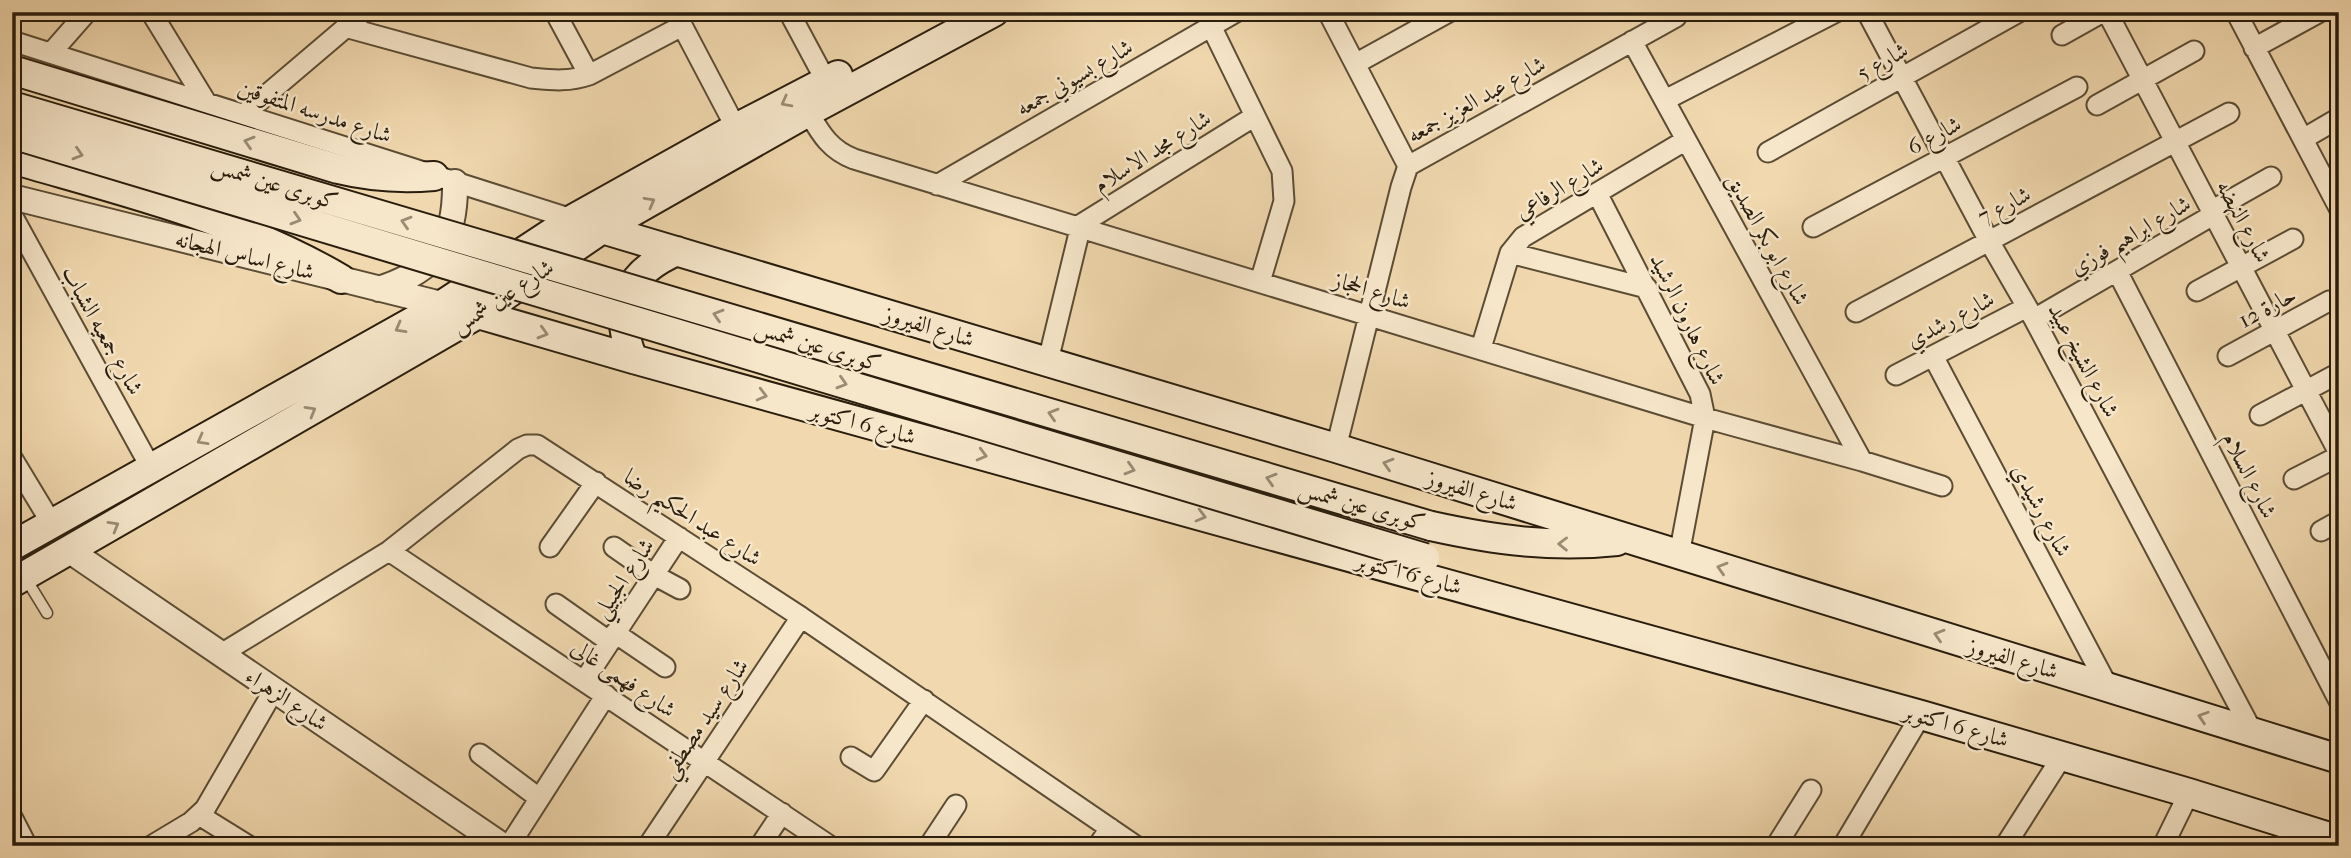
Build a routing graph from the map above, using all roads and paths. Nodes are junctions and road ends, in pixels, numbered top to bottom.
1 (87, 12) edge
2 (151, 12) edge
3 (364, 12) edge
4 (555, 12) edge
5 (789, 12) edge
6 (955, 12) edge
7 (994, 12) edge
8 (1236, 12) edge
9 (1328, 12) edge
10 (1448, 12) edge
11 (1836, 12) edge
12 (1867, 12) edge
13 (2019, 12) edge
14 (2105, 12) edge
15 (2236, 12) edge
16 (2320, 12) edge
17 (1676, 17) dead end
18 (678, 19) edge
19 (1211, 26) junction
20 (345, 27) junction
21 (2062, 35) dead end
22 (12, 41) edge
23 (1632, 41) junction
24 (2254, 48) junction
25 (2194, 51) dead end
26 (51, 53) junction
27 (1356, 64) junction
28 (12, 70) edge
29 (589, 75) junction
30 (1902, 77) junction
31 (2142, 80) junction
32 (826, 81) junction
33 (2077, 87) dead end
34 (1665, 100) junction
35 (206, 102) junction
36 (2097, 105) dead end
37 (12, 106) edge
38 (808, 113) junction
39 (2229, 113) dead end
40 (244, 114) junction
41 (1255, 116) junction
42 (2339, 118) edge
43 (736, 128) junction
44 (12, 134) edge
45 (2303, 139) junction
46 (1686, 140) junction
47 (2174, 142) junction
48 (1769, 152) dead end
49 (1945, 157) junction
50 (12, 159) edge
51 (1408, 166) junction
52 (2272, 177) dead end
53 (445, 179) junction
54 (937, 185) junction
55 (1597, 193) junction
56 (12, 197) edge
57 (2339, 208) edge
58 (2212, 213) junction
59 (12, 215) edge
60 (573, 219) junction
61 (1813, 227) dead end
62 (1078, 228) junction
63 (602, 229) junction
64 (2293, 239) dead end
65 (1989, 241) junction
66 (677, 251) junction
67 (1510, 253) junction
68 (2241, 267) junction
69 (2117, 271) junction
70 (341, 279) junction
71 (1260, 282) junction
72 (1647, 288) junction
73 (379, 289) junction
74 (2197, 290) dead end
75 (2329, 301) dead end
76 (442, 304) junction
77 (1856, 312) dead end
78 (2031, 313) junction
79 (478, 314) junction
80 (1368, 315) junction
81 (2274, 331) junction
82 (1481, 348) junction
83 (1933, 356) junction
84 (2228, 356) dead end
85 (633, 359) junction
86 (1048, 361) junction
87 (2339, 373) edge
88 (1896, 375) dead end
89 (2305, 391) junction
90 (2260, 415) dead end
91 (1704, 418) junction
92 (1336, 447) junction
93 (2339, 453) edge
94 (12, 458) edge
95 (1862, 461) junction
96 (151, 468) junction
97 (2294, 479) dead end
98 (596, 482) junction
99 (1942, 486) dead end
100 (2339, 521) edge
101 (52, 524) junction
102 (2321, 531) dead end
103 (679, 537) junction
104 (1630, 540) junction
105 (12, 546) edge
106 (550, 547) dead end
107 (614, 547) dead end
108 (70, 551) junction
109 (389, 551) junction
110 (1679, 555) junction
111 (654, 575) junction
112 (19, 580) edge
113 (680, 589) dead end
114 (556, 604) dead end
115 (47, 613) dead end
116 (801, 617) junction
117 (1602, 626) junction
118 (612, 638) junction
119 (221, 654) junction
120 (666, 667) dead end
121 (584, 681) junction
122 (2108, 687) junction
123 (274, 690) junction
124 (606, 695) junction
125 (924, 700) junction
126 (2339, 701) edge
127 (1921, 715) junction
128 (2253, 733) junction
129 (480, 754) dead end
130 (2063, 755) junction
131 (851, 757) dead end
132 (2339, 759) edge
133 (704, 761) junction
134 (1811, 790) dead end
135 (2189, 793) junction
136 (539, 798) junction
137 (956, 805) dead end
138 (782, 813) junction
139 (199, 815) junction
140 (12, 817) edge
141 (1110, 828) junction
142 (2339, 840) edge
143 (27, 846) edge
144 (150, 846) edge
145 (249, 846) edge
146 (503, 846) edge
147 (509, 846) edge
148 (648, 846) edge
149 (760, 846) edge
150 (830, 846) edge
151 (929, 846) edge
152 (1098, 846) edge
153 (1136, 846) edge
154 (1776, 846) edge
155 (1843, 846) edge
156 (2004, 846) edge
157 (2163, 846) edge

1 - 26 street
2 - 35 street
3 - 20 street
4 - 29 street
5 - 32 street
6 - 32 main road, شارع عين شمس
7 - 38 main road, شارع عين شمس
8 - 19 street, شارع بسيوني جمعه
9 - 27 street
10 - 27 street
11 - 34 street
12 - 30 street, شارع الشيخ عبيد
13 - 30 street, شارع 5
14 - 21 street
14 - 31 street, شارع النهضه
15 - 24 street
16 - 24 street
17 - 23 street, شارع عبد العزيز جمعه
18 - 29 street
18 - 43 street
19 - 41 street
19 - 54 street, شارع بسيوني جمعه
20 - 29 street
20 - 40 street
22 - 26 street, شارع مدرسه المتفوقين
23 - 34 street, شارع ابو بكر الصديق
23 - 51 street, شارع عبد العزيز جمعه
24 - 45 street
25 - 31 street
26 - 35 street, شارع مدرسه المتفوقين
27 - 51 street
53 -> 28 main road
30 - 48 street, شارع 5
30 - 49 street, شارع الشيخ عبيد
31 - 36 street
31 - 47 street, شارع النهضه
32 -> 43 main road, شارع عين شمس
33 - 49 street, شارع 6
34 - 46 street, شارع ابو بكر الصديق
35 - 40 street, شارع مدرسه المتفوقين
104 -> 37 main road, كوبرى عين شمس, bridge
38 - 54 street, شارع الحجاز
63 -> 38 main road, شارع عين شمس
39 - 47 street, شارع 7
40 - 53 street, شارع مدرسه المتفوقين
41 - 62 street, شارع مجد الاسلام
41 - 71 street
42 - 45 street
43 - 60 main road, شارع عين شمس
44 -> 117 main road, كوبرى عين شمس, bridge
45 - 57 street
46 - 55 street, شارع الرفاعي
46 - 95 street, شارع ابو بكر الصديق
47 - 58 street, شارع النهضه
47 - 65 street, شارع 7
49 - 61 street, شارع 6
49 - 65 street, شارع الشيخ عبيد
50 - 70 main road
51 - 80 street, شارع عبد العزيز جمعه
52 - 58 street, شارع ابراهيم فوزي
53 - 60 street, شارع مدرسه المتفوقين
53 - 73 street
54 - 62 street, شارع الحجاز
55 - 67 street, شارع الرفاعي
55 - 72 street, شارع هارون الرشيد
56 - 70 street, شارع اساس الهجانه
58 - 68 street, شارع النهضه
58 - 69 street, شارع ابراهيم فوزي
59 - 96 street, شارع جمعيه الشباب
60 - 63 street, شارع مدرسه المتفوقين
60 - 76 main road, شارع عين شمس
62 - 71 street, شارع الحجاز
62 - 86 street
63 - 66 main road, شارع الفيروز
63 - 79 main road, شارع عين شمس
64 - 68 street
65 - 77 street, شارع 7
65 - 78 street, شارع الشيخ عبيد
66 - 85 main road
66 - 86 main road, شارع الفيروز
67 - 72 street
67 - 82 street, شارع الرفاعي
68 - 74 street
68 - 81 street, شارع النهضه
69 - 78 street, شارع ابراهيم فوزي
69 - 126 street, شارع السلام
70 - 73 street, شارع اساس الهجانه
71 - 80 street, شارع الحجاز
72 - 91 street, شارع هارون الرشيد
73 - 76 street, شارع اساس الهجانه
75 - 81 street, حارة 12
76 - 79 street, شارع اساس الهجانه
76 -> 96 main road, شارع عين شمس
78 - 83 street, شارع رشدي
78 - 128 street, شارع الشيخ عبيد
79 -> 85 main road, شارع 6 اكتوبر
108 -> 79 main road, شارع عين شمس
80 - 82 street, شارع الحجاز
80 - 92 street, شارع عبد العزيز جمعه
81 - 84 street, حارة 12
81 - 89 street, شارع النهضه
82 - 91 street, شارع الحجاز
83 - 88 street, شارع رشدي
83 - 122 street, شارع رشيدي
85 -> 117 main road, شارع 6 اكتوبر
86 - 92 main road, شارع الفيروز
87 - 89 street
89 - 90 street
89 - 93 street, شارع النهضه
91 - 95 street, شارع الحجاز
91 - 110 street, شارع هارون الرشيد
104 -> 92 main road, شارع الفيروز
93 - 97 street
94 - 101 street
95 - 99 street, شارع الحجاز
96 - 101 main road, شارع عين شمس
98 - 103 street, شارع عبد الحكيم رضا
98 - 106 street
98 - 109 street, شارع عبد الحكيم رضا
100 - 102 street
101 - 105 main road, شارع عين شمس
103 - 111 street, شارع الجبيلي
103 - 116 street, شارع عبد الحكيم رضا
104 - 110 main road, شارع الفيروز
107 - 111 street
108 - 112 main road, شارع عين شمس
108 - 119 street, شارع الزهراء
109 - 119 street, شارع عبد الحكيم رضا
109 - 121 street, شارع فهمى غالى
122 -> 110 main road, شارع الفيروز
111 - 113 street
111 - 118 street, شارع الجبيلي
112 - 115 lane
114 - 118 street
116 - 125 street, شارع عبد الحكيم رضا
116 - 133 street, شارع سيد مصطفي
117 - 127 main road, شارع 6 اكتوبر
118 - 120 street
118 - 121 street, شارع الجبيلي
119 - 123 street, شارع الزهراء
121 - 124 street, شارع فهمى غالى
128 -> 122 main road, شارع الفيروز
123 - 139 street
123 - 146 street, شارع الزهراء
124 - 133 street, شارع فهمى غالى
124 - 136 street
125 - 131 street
125 - 141 street, شارع عبد الحكيم رضا
127 - 130 main road, شارع 6 اكتوبر
127 - 155 street
128 - 132 main road, شارع الفيروز
129 - 136 street
130 - 135 main road, شارع 6 اكتوبر
130 - 156 street
133 - 138 street, شارع فهمى غالى
133 - 148 street, شارع سيد مصطفي
134 - 154 street
135 - 142 main road, شارع 6 اكتوبر
135 - 157 street
136 - 147 street
137 - 151 street
138 - 149 street
138 - 150 street, شارع فهمى غالى
139 - 144 street
139 - 145 street
140 - 143 street
141 - 152 street
141 - 153 street, شارع عبد الحكيم رضا

